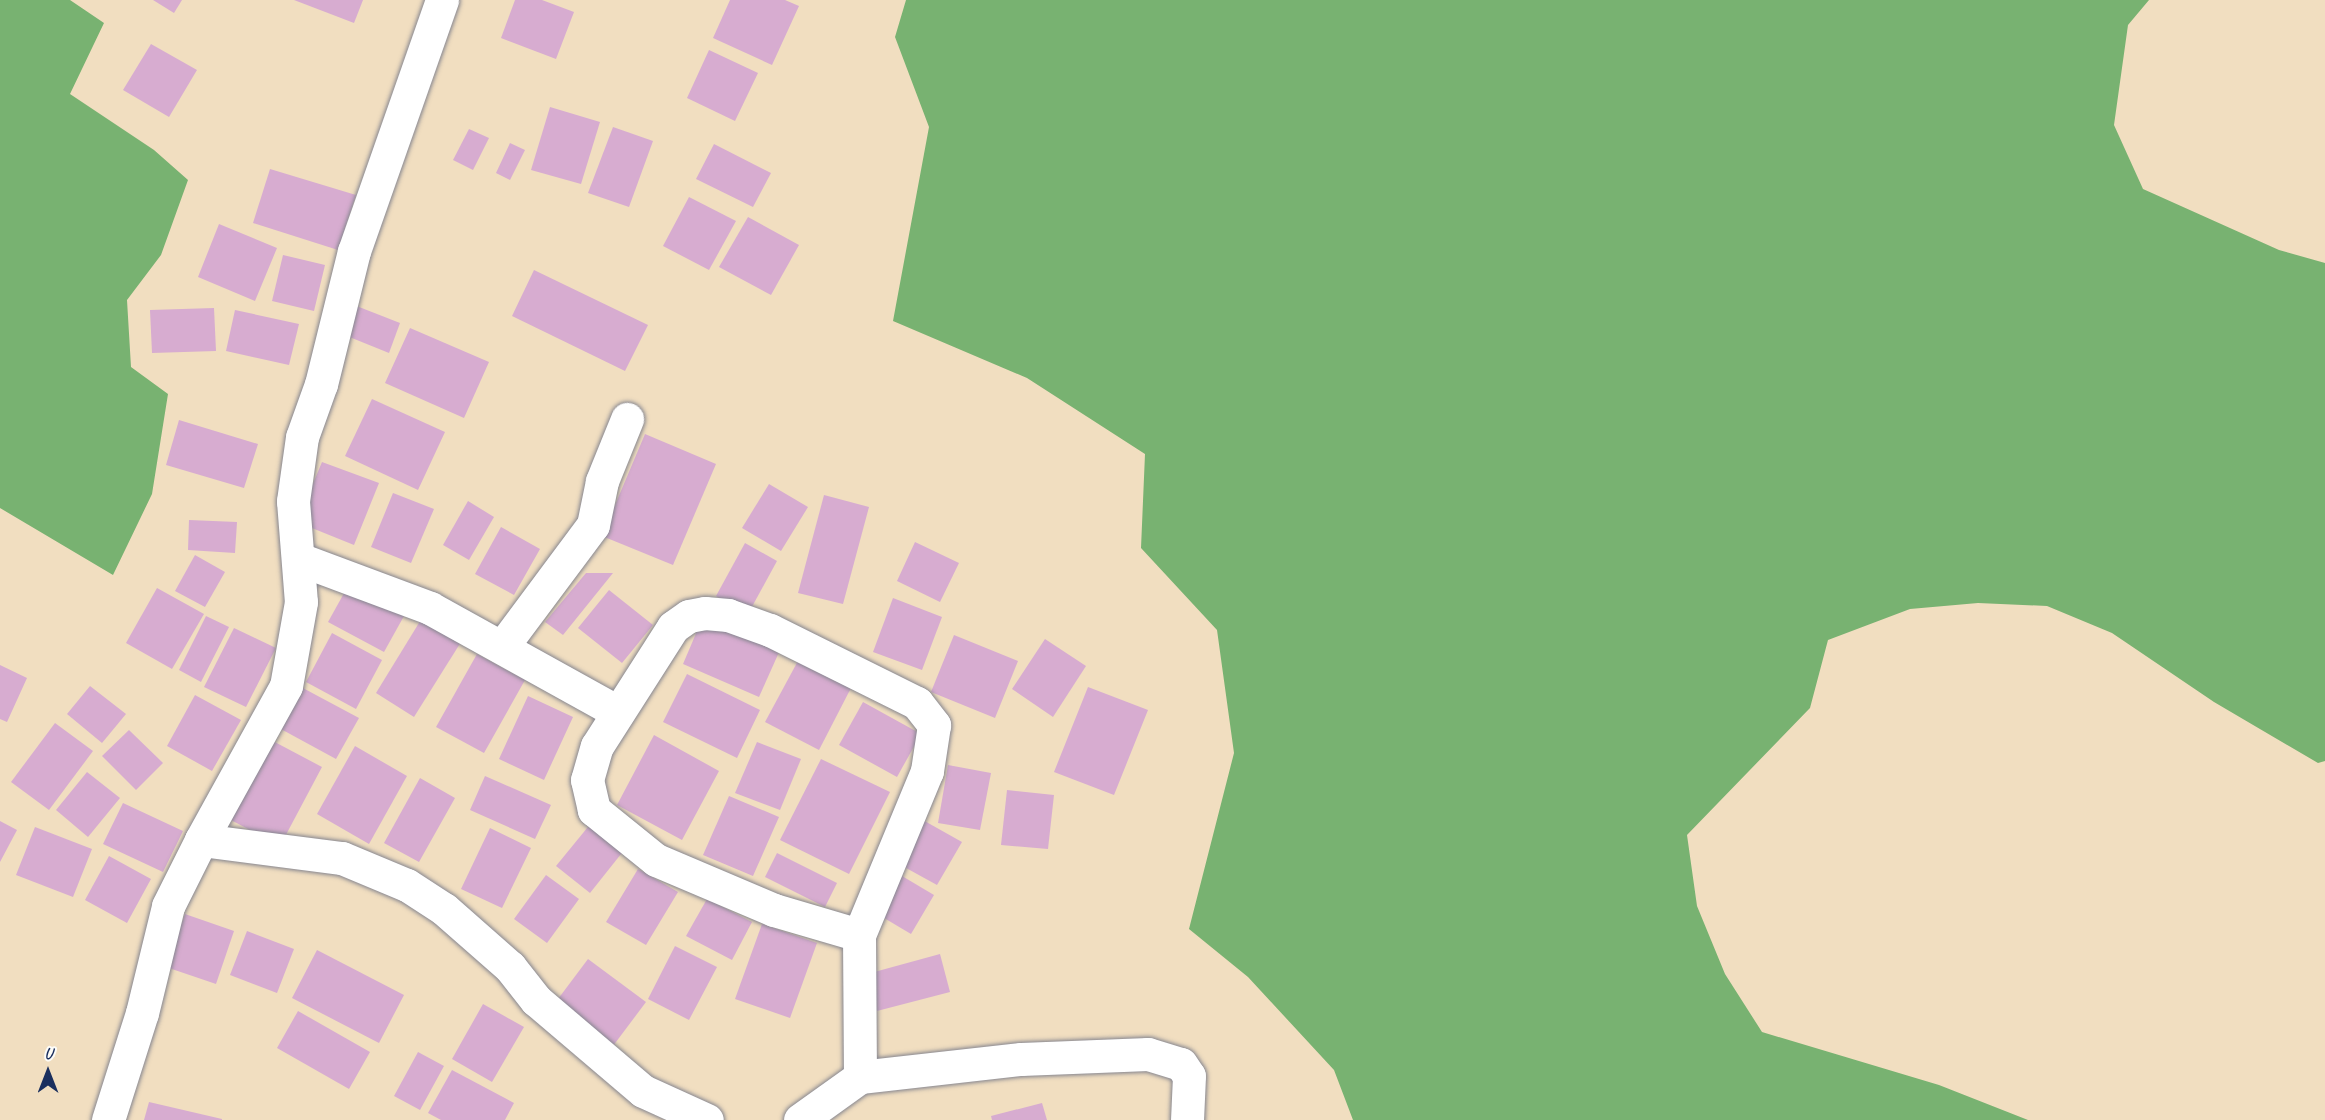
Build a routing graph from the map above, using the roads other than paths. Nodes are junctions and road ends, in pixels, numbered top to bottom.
1 (442, 0) edge
2 (627, 419) dead end
3 (299, 560) junction
4 (502, 647) junction
5 (618, 712) junction
6 (201, 840) junction
7 (860, 934) junction
8 (860, 1077) junction
9 (108, 1120) edge
10 (707, 1120) edge
11 (800, 1120) edge
12 (1187, 1120) edge

1 - 3 street
2 - 4 street
3 - 4 street
3 - 6 street
4 - 5 street
5 - 7 street
5 - 7 street
6 - 9 street
6 - 10 street
7 - 8 street
8 - 11 street
8 - 12 street

